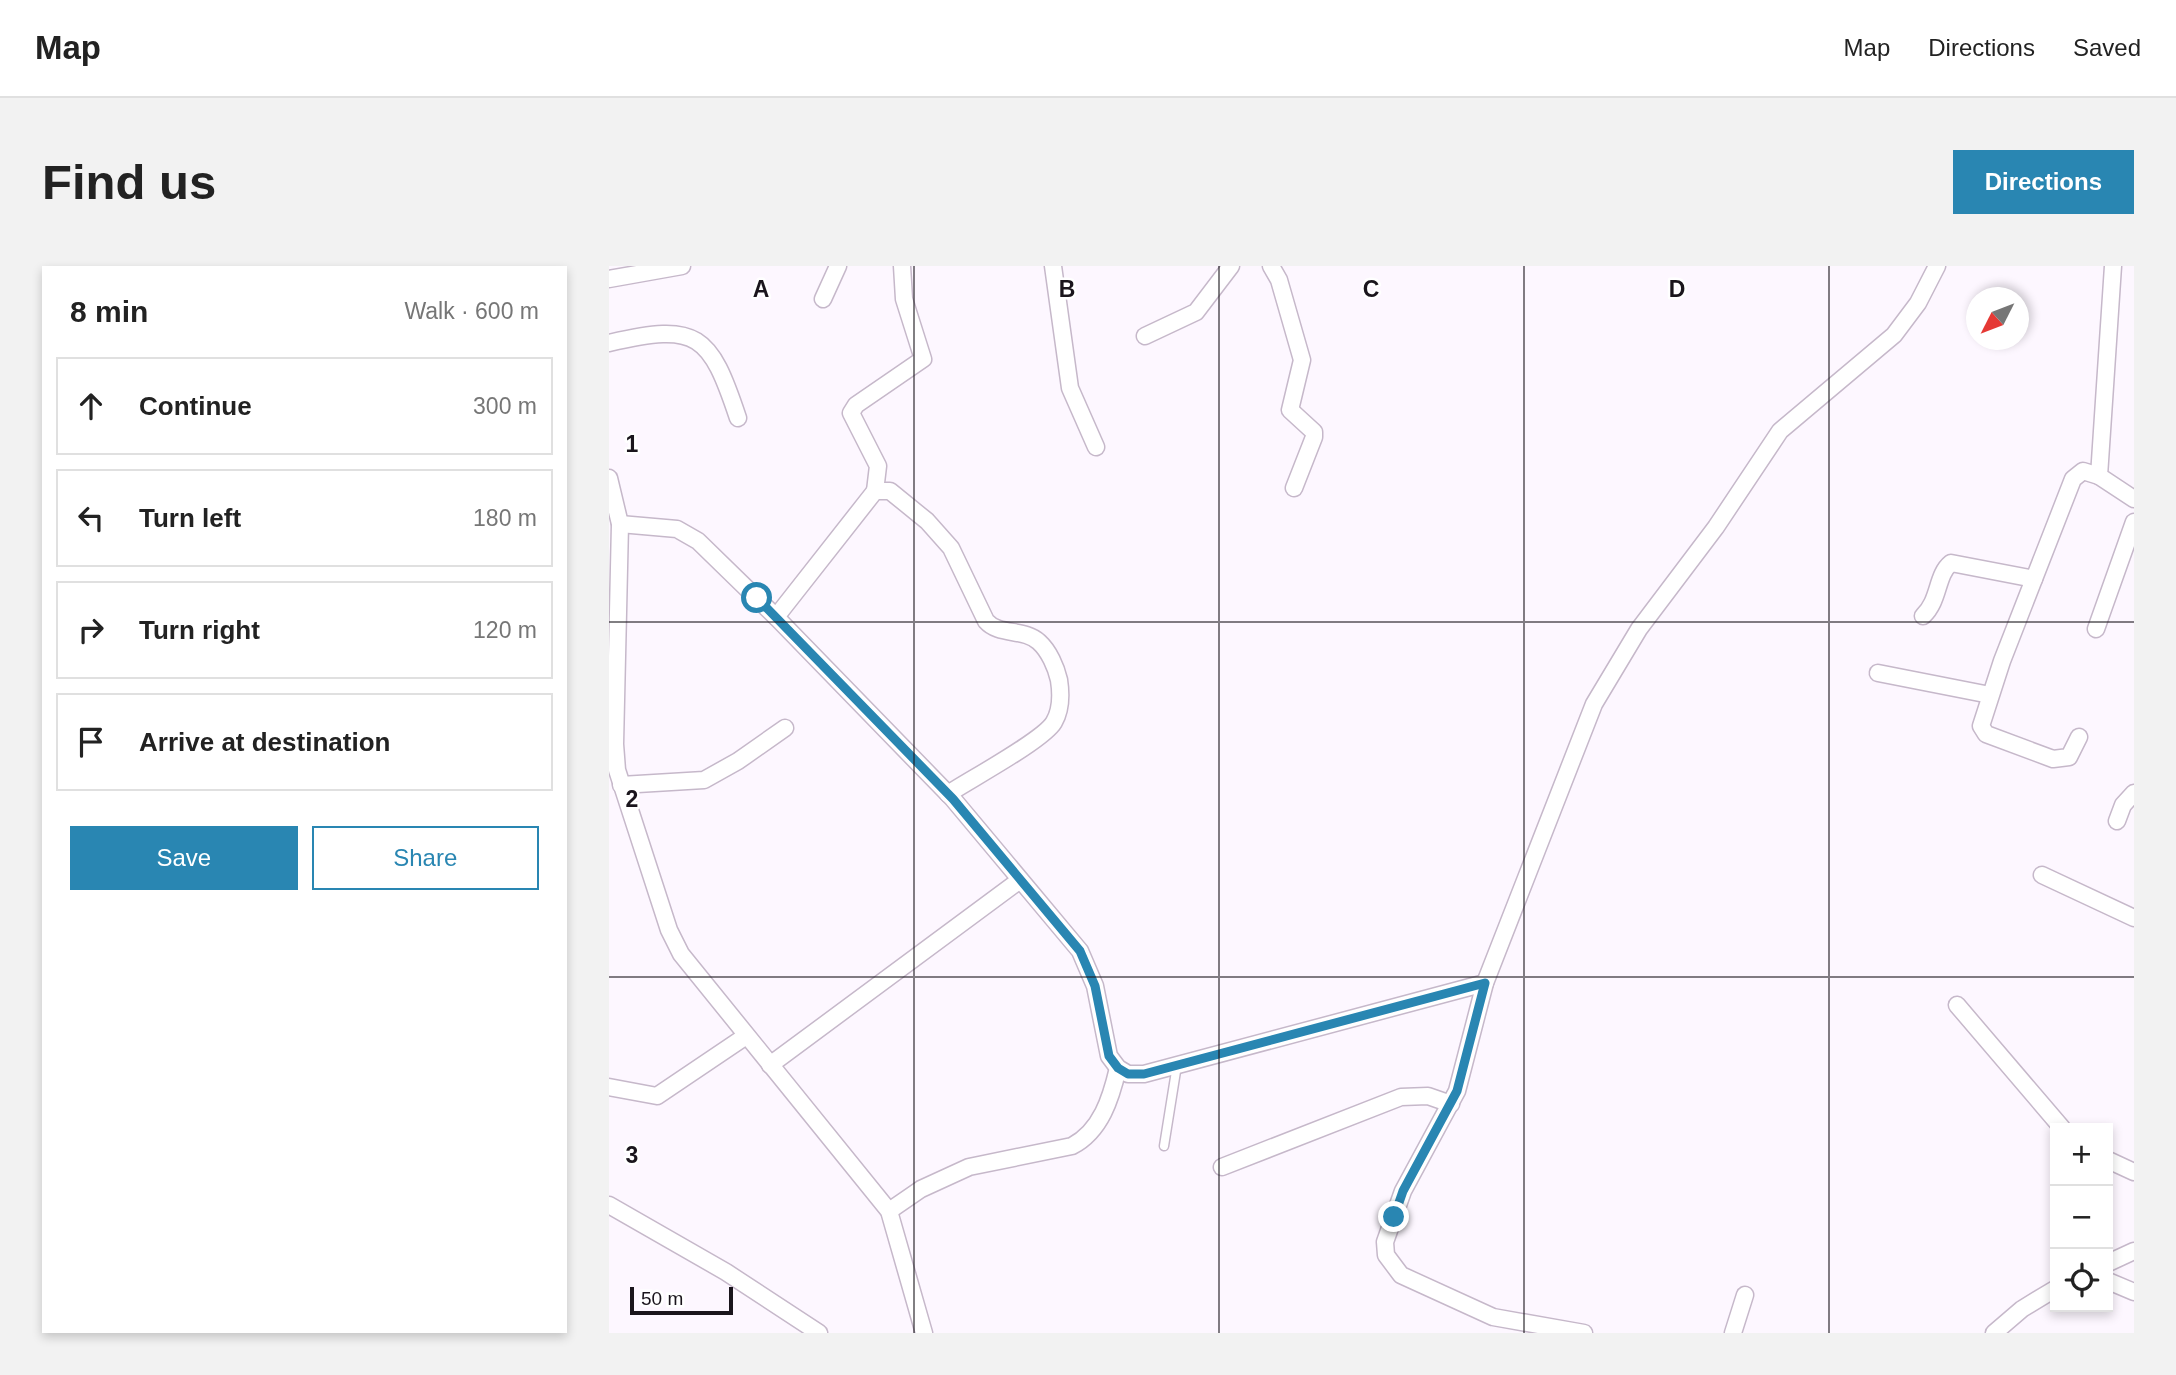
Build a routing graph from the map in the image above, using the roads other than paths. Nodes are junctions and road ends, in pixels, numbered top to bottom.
1 (682, 266) edge
2 (838, 266) edge
3 (902, 266) edge
4 (1053, 266) edge
5 (1231, 266) edge
6 (1271, 266) edge
7 (1937, 266) edge
8 (2113, 266) edge
9 (609, 279) edge
10 (823, 299) dead end
11 (1145, 336) dead end
12 (609, 343) edge
13 (738, 418) dead end
14 (1096, 447) dead end
15 (2099, 476) junction
16 (609, 478) edge
17 (1294, 488) dead end
18 (875, 491) junction
19 (2134, 499) edge
20 (2134, 522) edge
21 (620, 524) junction
22 (2034, 579) junction
23 (1923, 616) dead end
24 (776, 617) junction
25 (2096, 629) dead end
26 (1878, 673) dead end
27 (1990, 695) junction
28 (785, 728) dead end
29 (2079, 737) dead end
30 (621, 785) junction
31 (2134, 793) edge
32 (948, 794) junction
33 (2117, 821) dead end
34 (2042, 875) dead end
35 (1020, 880) junction
36 (2134, 918) edge
37 (1485, 983) junction
38 (1957, 1005) dead end
39 (746, 1036) junction
40 (770, 1065) junction
41 (1177, 1065) junction
42 (1118, 1068) junction
43 (609, 1087) edge
44 (1451, 1104) junction
45 (2058, 1123) edge
46 (1164, 1146) dead end
47 (2113, 1162) edge
48 (1222, 1167) dead end
49 (2134, 1172) edge
50 (609, 1205) edge
51 (889, 1211) junction
52 (2134, 1251) edge
53 (2113, 1262) edge
54 (2113, 1283) edge
55 (2050, 1292) edge
56 (2134, 1292) edge
57 (1745, 1295) dead end
58 (1491, 1325) edge
59 (819, 1333) edge
60 (924, 1333) edge
61 (1584, 1333) edge
62 (1733, 1333) edge
63 (1994, 1333) edge

1 - 9 street
2 - 10 street
3 - 18 street
4 - 14 street
5 - 11 street
6 - 17 street
7 - 37 street
8 - 15 street
12 - 13 street
15 - 19 street
15 - 22 street
16 - 21 street
18 - 24 street
18 - 32 street
20 - 25 street
21 - 24 street
21 - 30 street
22 - 23 street
22 - 27 street
24 - 32 street
26 - 27 street
27 - 29 street
28 - 30 street
30 - 39 street
31 - 33 street
32 - 35 street
34 - 36 street
35 - 40 street
35 - 42 street
37 - 41 street
37 - 44 street
38 - 45 street
39 - 40 street
39 - 43 street
40 - 51 street
41 - 42 street
41 - 46 lane
42 - 51 street
44 - 48 street
44 - 58 street
47 - 49 street
50 - 59 street
51 - 60 street
52 - 53 street
54 - 56 street
55 - 63 street
57 - 62 street
58 - 61 street

